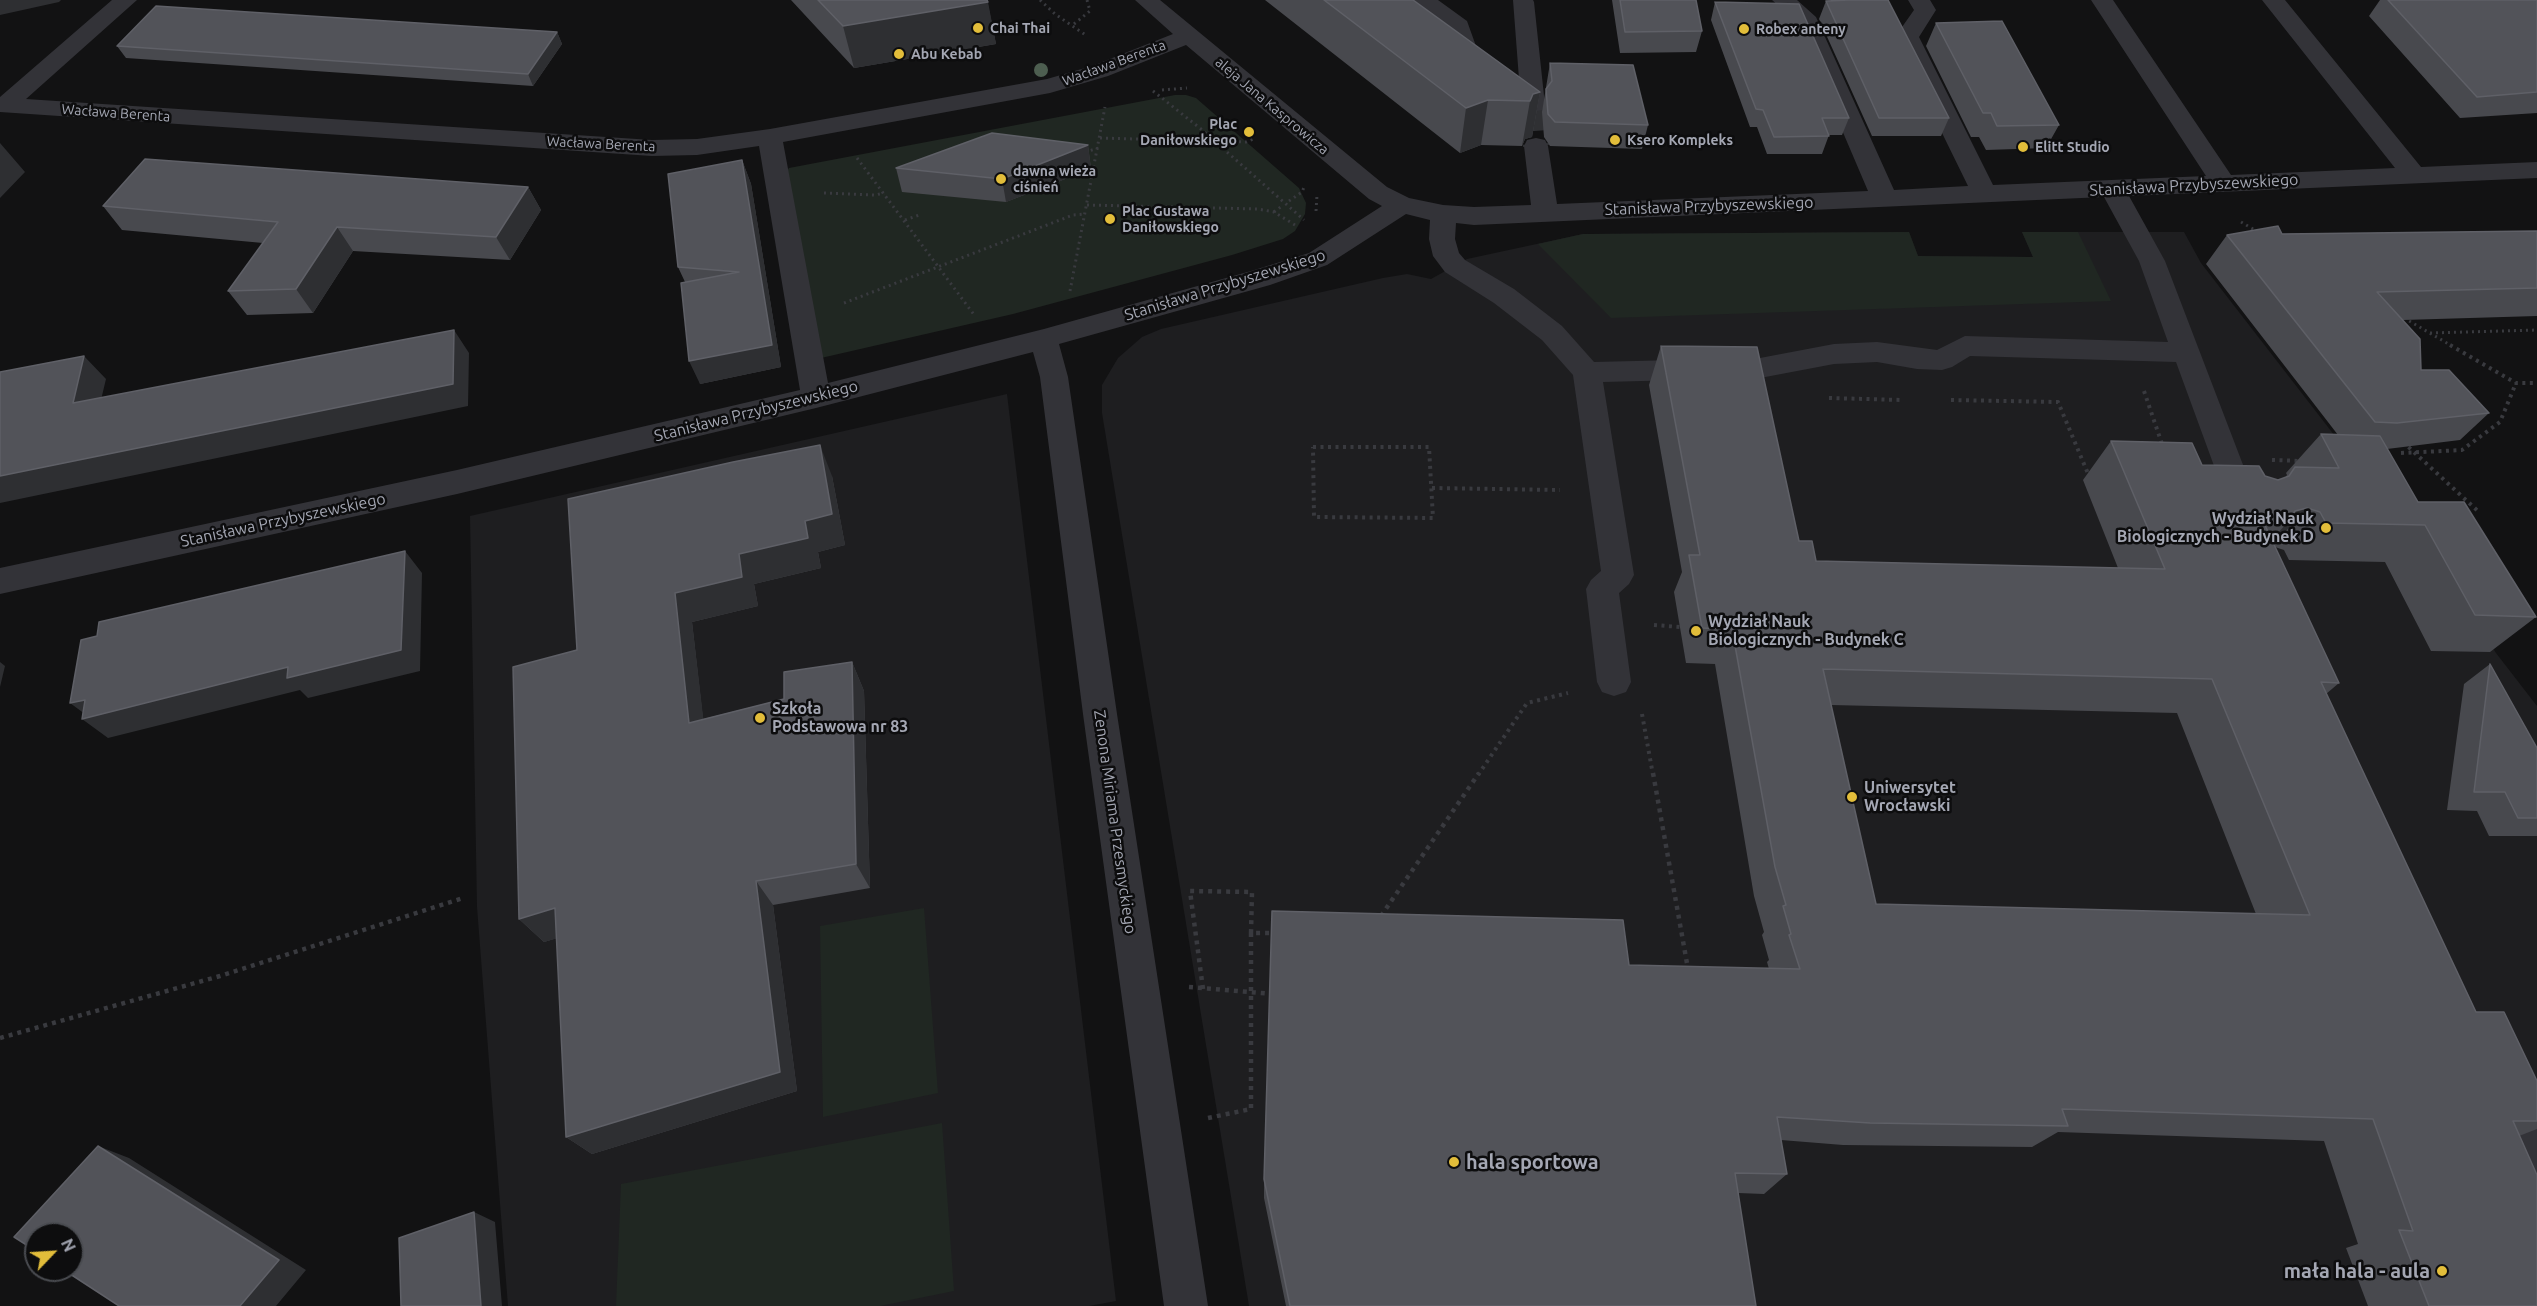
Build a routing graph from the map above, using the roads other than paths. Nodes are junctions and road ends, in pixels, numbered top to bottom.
1 (126, 0) edge
2 (1146, 0) edge
3 (1422, 0) edge
4 (1783, 0) edge
5 (1919, 0) edge
6 (2102, 0) edge
7 (2273, 0) edge
8 (1523, 2) dead end
9 (1189, 36) junction
10 (1474, 74) edge
11 (3, 105) edge
12 (1533, 105) tunnel mouth
13 (770, 137) junction
14 (1536, 146) tunnel mouth
15 (2537, 170) edge
16 (2415, 176) junction
17 (2223, 182) junction
18 (2112, 188) junction
19 (1984, 194) junction
20 (1885, 199) junction
21 (1402, 205) junction
22 (1545, 213) junction
23 (1443, 214) junction
24 (1044, 339) junction
25 (2186, 352) junction
26 (1587, 372) junction
27 (816, 397) junction
28 (2243, 504) edge
29 (0, 581) edge
30 (1614, 682) road end
31 (2487, 1065) edge
32 (2537, 1174) edge
33 (1186, 1306) edge

1 - 11 street
2 - 9 street, aleja Jana Kasprowicza
3 - 10 street
4 - 20 street
5 - 19 street
6 - 17 street
7 - 16 street
8 - 12 street
9 - 13 street, Wacława Berenta
9 - 21 street, aleja Jana Kasprowicza
11 - 13 street, Wacława Berenta
13 - 27 street
14 - 22 street
15 - 16 street, Stanisława Przybyszewskiego
16 - 17 street, Stanisława Przybyszewskiego
17 - 18 street, Stanisława Przybyszewskiego
18 - 19 street, Stanisława Przybyszewskiego
18 - 25 street
19 - 20 street, Stanisława Przybyszewskiego
20 - 22 street, Stanisława Przybyszewskiego
21 - 23 street, Stanisława Przybyszewskiego
21 - 24 street, Stanisława Przybyszewskiego
22 - 23 street, Stanisława Przybyszewskiego
23 - 26 street
24 - 27 street, Stanisława Przybyszewskiego
24 - 33 street, Zenona Miriama Przesmyckiego
25 - 26 street
25 - 28 street
26 - 30 street
27 - 29 street, Stanisława Przybyszewskiego
31 - 32 street

